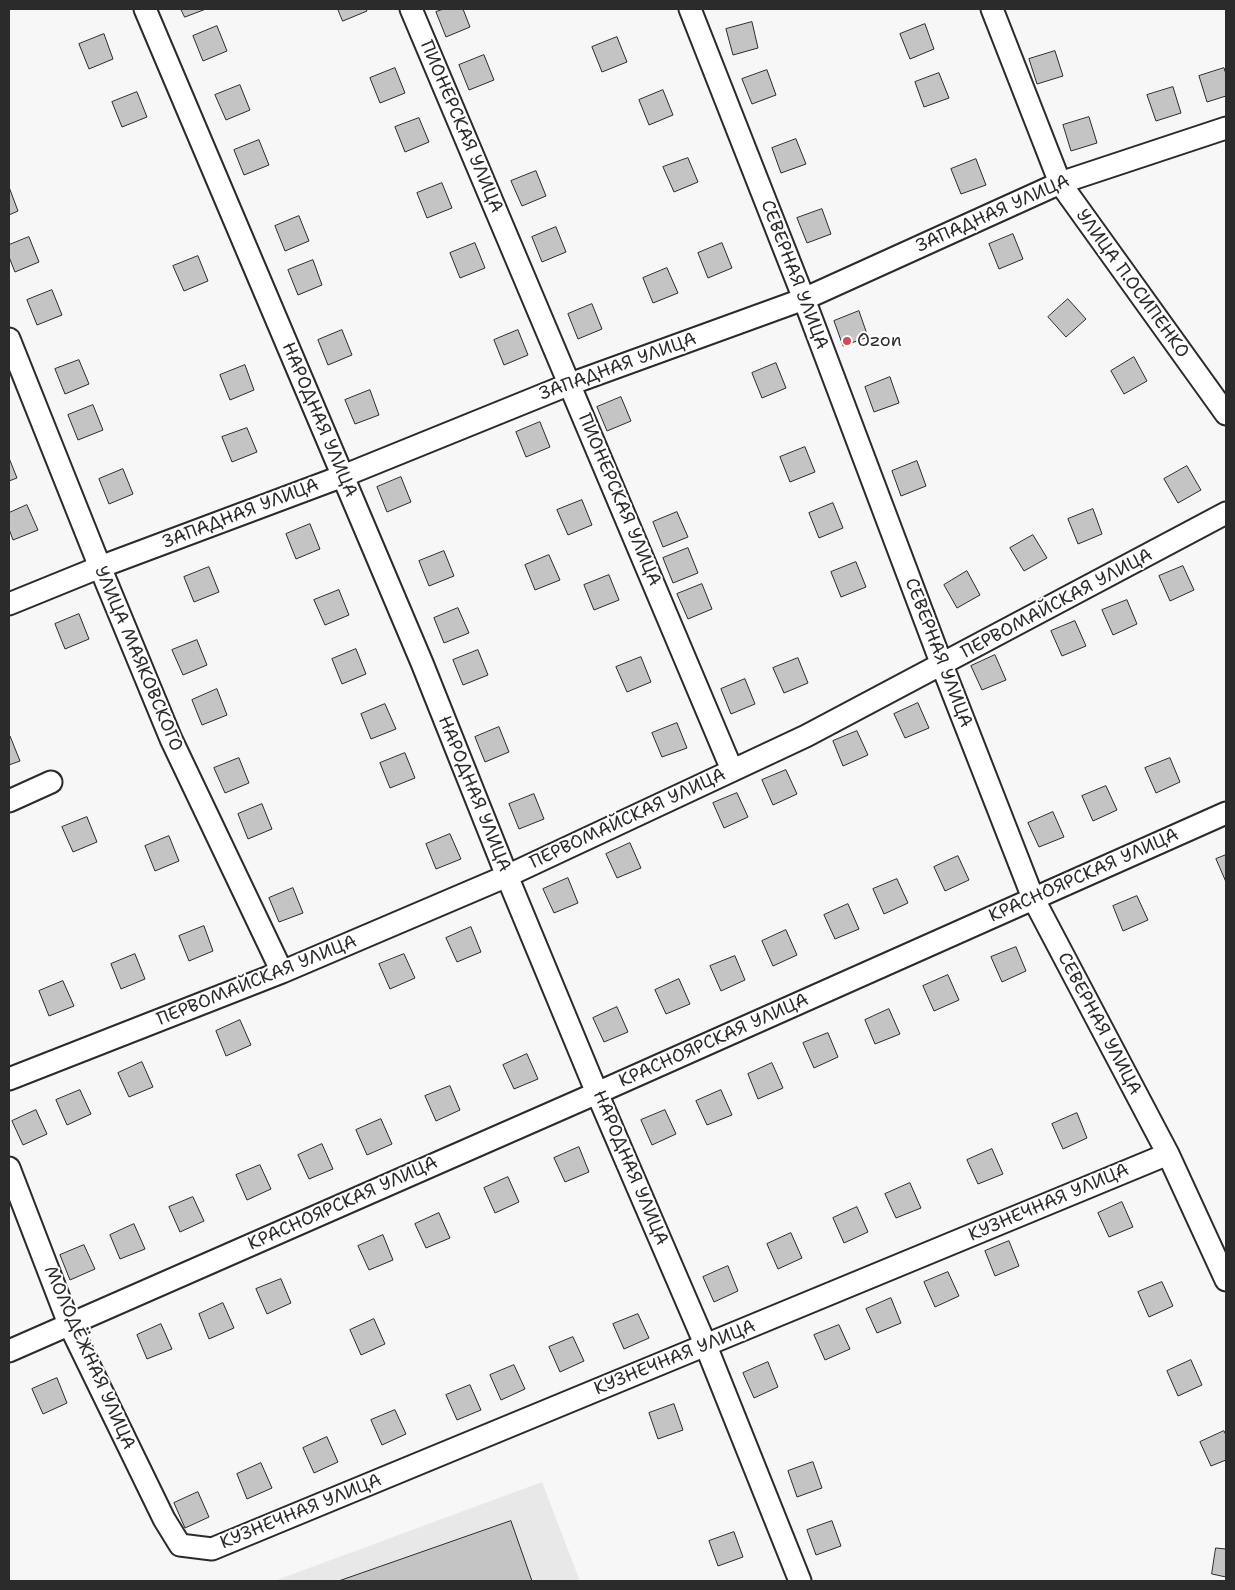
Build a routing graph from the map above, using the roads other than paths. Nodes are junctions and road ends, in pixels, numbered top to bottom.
1 (145, 9) edge
2 (411, 9) edge
3 (690, 9) edge
4 (992, 9) edge
5 (1226, 128) edge
6 (1060, 183) junction
7 (804, 299) junction
8 (9, 339) edge
9 (570, 384) junction
10 (1226, 414) edge
11 (343, 476) junction
12 (1226, 513) edge
13 (100, 567) junction
14 (9, 604) edge
15 (942, 665) junction
16 (732, 770) junction
17 (51, 782) dead end
18 (9, 801) edge
19 (1226, 813) edge
20 (507, 876) junction
21 (1033, 898) junction
22 (282, 972) junction
23 (9, 1080) edge
24 (597, 1093) junction
25 (1168, 1154) junction
26 (9, 1168) edge
27 (1226, 1280) edge
28 (70, 1324) junction
29 (706, 1346) junction
30 (9, 1351) edge
31 (180, 1545) joint
32 (800, 1581) edge

1 - 11 street, НАРОДНАЯ УЛИЦА
2 - 9 street, ПИОНЕРСКАЯ УЛИЦА
3 - 7 street, СЕВЕРНАЯ УЛИЦА
4 - 6 street, УЛИЦА П.ОСИПЕНКО
5 - 6 street, ЗАПАДНАЯ УЛИЦА
6 - 7 street, ЗАПАДНАЯ УЛИЦА
6 - 10 street, УЛИЦА П.ОСИПЕНКО
7 - 9 street, ЗАПАДНАЯ УЛИЦА
7 - 15 street, СЕВЕРНАЯ УЛИЦА
8 - 13 street, УЛИЦА МАЯКОВСКОГО
9 - 11 street, ЗАПАДНАЯ УЛИЦА
9 - 16 street, ПИОНЕРСКАЯ УЛИЦА
11 - 13 street, ЗАПАДНАЯ УЛИЦА
11 - 20 street, НАРОДНАЯ УЛИЦА
12 - 15 street, ПЕРВОМАЙСКАЯ УЛИЦА
13 - 14 street, ЗАПАДНАЯ УЛИЦА
13 - 22 street, УЛИЦА МАЯКОВСКОГО
15 - 16 street, ПЕРВОМАЙСКАЯ УЛИЦА
15 - 21 street, СЕВЕРНАЯ УЛИЦА
16 - 20 street, ПЕРВОМАЙСКАЯ УЛИЦА
17 - 18 street
19 - 21 street, КРАСНОЯРСКАЯ УЛИЦА
20 - 22 street, ПЕРВОМАЙСКАЯ УЛИЦА
20 - 24 street, НАРОДНАЯ УЛИЦА
21 - 24 street, КРАСНОЯРСКАЯ УЛИЦА
21 - 25 street, СЕВЕРНАЯ УЛИЦА
22 - 23 street, ПЕРВОМАЙСКАЯ УЛИЦА
24 - 28 street, КРАСНОЯРСКАЯ УЛИЦА
24 - 29 street, НАРОДНАЯ УЛИЦА
25 - 27 street, СЕВЕРНАЯ УЛИЦА
25 - 29 street, КУЗНЕЧНАЯ УЛИЦА
26 - 28 street, МОЛОДЁЖНАЯ УЛИЦА
28 - 30 street, КРАСНОЯРСКАЯ УЛИЦА
28 - 31 street, МОЛОДЁЖНАЯ УЛИЦА
29 - 31 street, КУЗНЕЧНАЯ УЛИЦА
29 - 32 street, НАРОДНАЯ УЛИЦА

